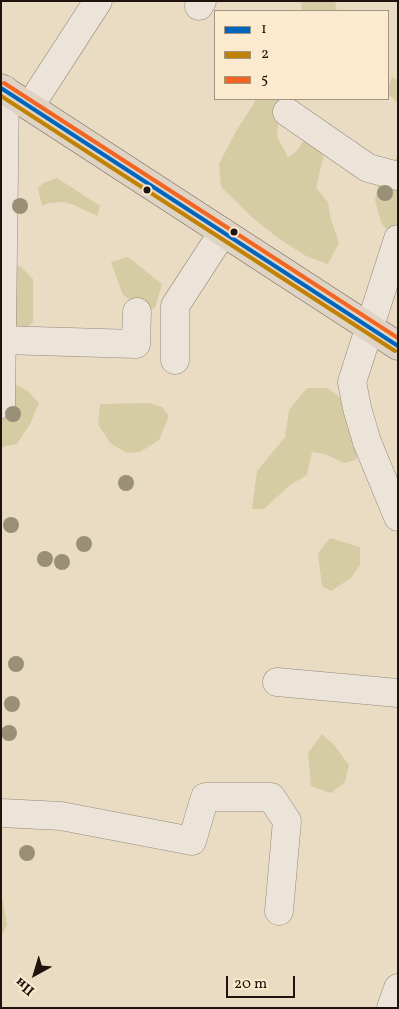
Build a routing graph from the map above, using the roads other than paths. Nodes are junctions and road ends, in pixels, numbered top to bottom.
1 (98, 1) edge
2 (3, 89) edge
3 (30, 106) junction
4 (286, 112) dead end
5 (398, 176) edge
6 (223, 232) junction
7 (397, 242) edge
8 (2, 262) edge
9 (138, 312) dead end
10 (369, 327) junction
11 (2, 340) edge
12 (398, 346) edge
13 (175, 360) dead end
14 (1, 404) edge
15 (398, 517) edge
16 (277, 682) dead end
17 (398, 693) edge
18 (1, 813) edge
19 (279, 910) dead end
20 (398, 988) edge
21 (391, 1008) edge

1 - 3 street
2 - 3 main road
2 - 8 street
3 - 6 main road
4 - 5 street
6 - 10 main road
6 - 13 street
7 - 10 street
8 - 11 street
9 - 11 street
10 - 12 main road
10 - 15 street
11 - 14 street
16 - 17 street
18 - 19 street
20 - 21 street

